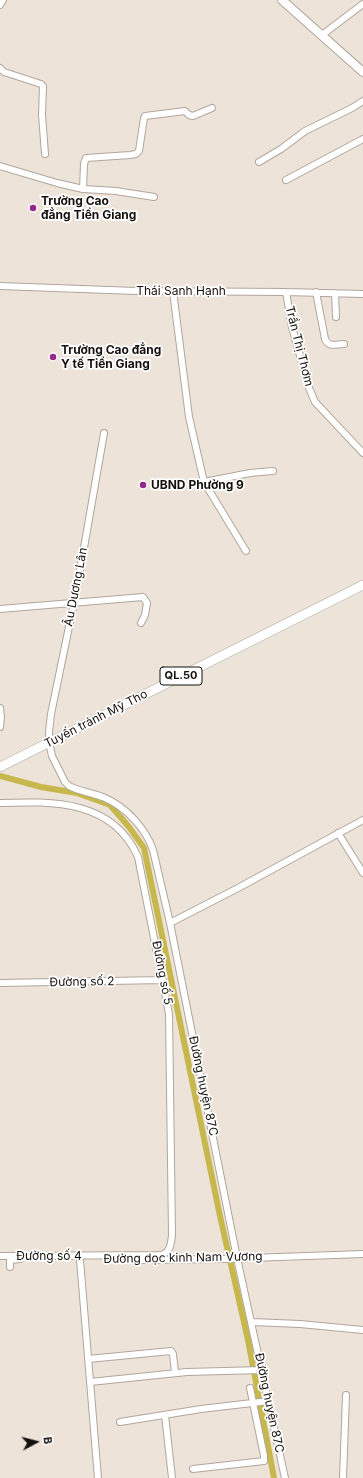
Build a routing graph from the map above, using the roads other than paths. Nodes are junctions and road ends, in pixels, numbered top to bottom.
1 (3, 0) edge
2 (282, 0) edge
3 (363, 4) edge
4 (0, 5) edge
5 (322, 35) junction
6 (0, 68) edge
7 (363, 72) edge
8 (363, 101) edge
9 (212, 108) dead end
10 (363, 138) edge
11 (45, 154) dead end
12 (259, 162) dead end
13 (0, 166) edge
14 (286, 180) dead end
15 (83, 189) junction
16 (154, 197) dead end
17 (0, 286) edge
18 (173, 291) junction
19 (286, 292) junction
20 (316, 292) junction
21 (335, 293) junction
22 (363, 294) edge
23 (336, 316) dead end
24 (344, 344) dead end
25 (104, 433) dead end
26 (363, 453) edge
27 (273, 471) dead end
28 (204, 482) junction
29 (246, 551) dead end
30 (363, 585) edge
31 (74, 602) junction
32 (0, 609) edge
33 (141, 623) dead end
34 (0, 708) edge
35 (0, 727) edge
36 (48, 742) junction
37 (0, 767) edge
38 (0, 803) edge
39 (363, 820) edge
40 (338, 833) junction
41 (363, 873) edge
42 (170, 922) junction
43 (163, 980) junction
44 (0, 983) edge
45 (169, 1250) joint
46 (363, 1254) edge
47 (0, 1256) edge
48 (232, 1258) junction
49 (80, 1260) junction
50 (10, 1267) dead end
51 (252, 1322) junction
52 (363, 1330) edge
53 (88, 1360) junction
54 (259, 1370) junction
55 (175, 1373) junction
56 (90, 1382) junction
57 (250, 1388) dead end
58 (346, 1395) dead end
59 (266, 1401) junction
60 (255, 1403) junction
61 (165, 1415) junction
62 (120, 1422) dead end
63 (193, 1469) dead end
64 (98, 1478) edge
65 (172, 1478) edge
66 (285, 1478) edge
67 (343, 1478) edge

1 - 4 street
2 - 5 main road
3 - 5 street
5 - 7 main road
6 - 11 street
8 - 12 street
9 - 15 street
10 - 14 street
13 - 15 street
15 - 16 street
17 - 18 street, Thái Sanh Hạnh
18 - 19 street, Thái Sanh Hạnh
18 - 28 street
19 - 20 street, Thái Sanh Hạnh
19 - 26 street, Trần Thị Thơm
20 - 21 street, Thái Sanh Hạnh
20 - 24 street
21 - 22 street, Thái Sanh Hạnh
21 - 23 street
25 - 31 street, Âu Dương Lân
27 - 28 street
28 - 29 street
30 - 36 highway, Tuyến tránh Mỹ Tho / QL.50
31 - 32 street
31 - 33 street
31 - 36 street, Âu Dương Lân
34 - 35 street
36 - 37 highway, Tuyến tránh Mỹ Tho / QL.50
36 - 42 street, Đường huyện 87C
38 - 43 street, Đường số 5
39 - 40 street
40 - 41 street
40 - 42 street
42 - 48 street, Đường huyện 87C
43 - 44 street, Đường số 2
43 - 45 street, Đường số 5
45 - 47 street, Đường số 4
46 - 48 street, Đường dọc kinh Nam Vương
48 - 49 street, Đường dọc kinh Nam Vương
48 - 51 street, Đường huyện 87C
49 - 50 street, Đường dọc kinh Nam Vương
49 - 53 street
51 - 52 street
51 - 54 street, Đường huyện 87C
53 - 55 street
53 - 56 street
54 - 55 street
54 - 59 street, Đường huyện 87C
55 - 56 street
56 - 64 street
57 - 60 street
58 - 67 street
59 - 60 street
59 - 66 street, Đường huyện 87C
60 - 61 street
60 - 63 street
61 - 62 street
61 - 65 street

